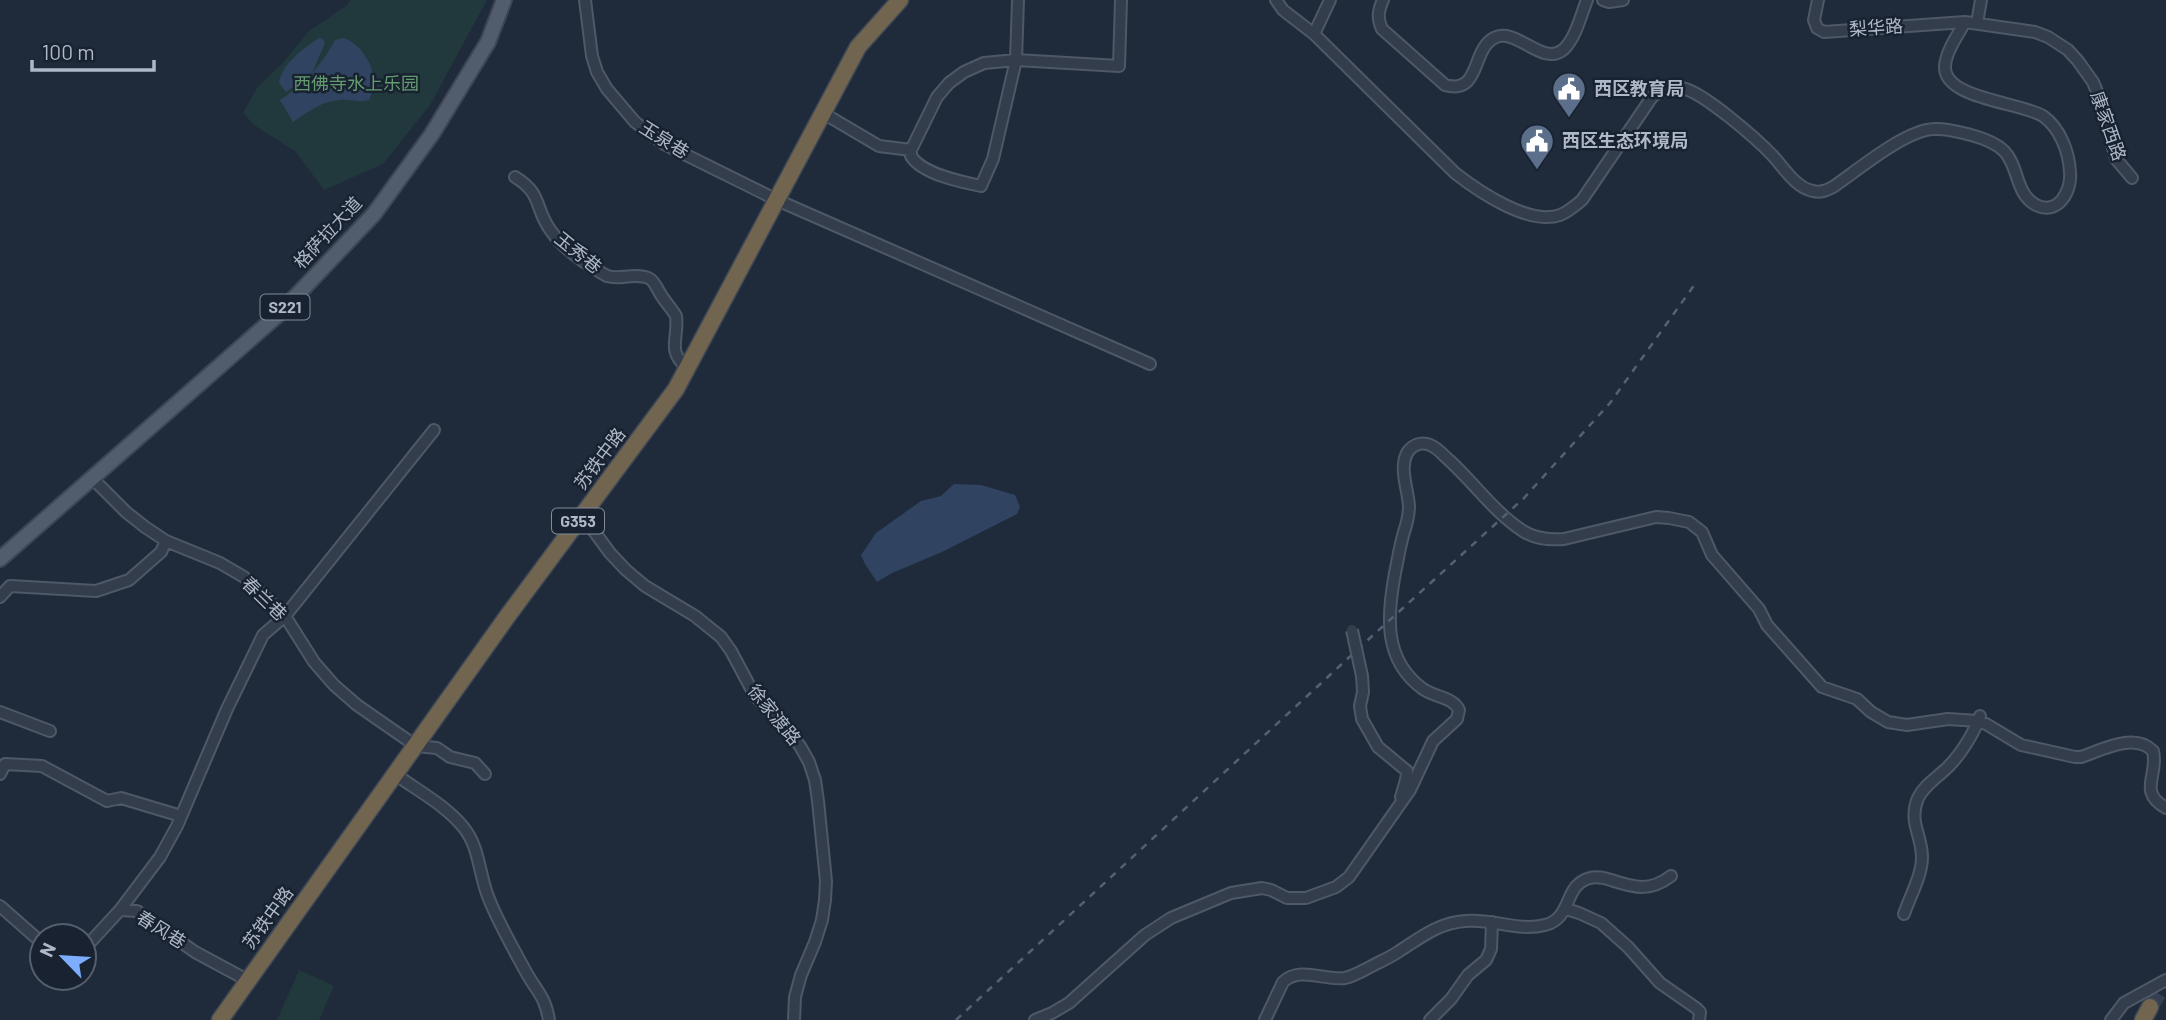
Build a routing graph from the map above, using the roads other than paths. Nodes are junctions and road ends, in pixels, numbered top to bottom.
1 (504, 0) edge
2 (586, 0) edge
3 (900, 0) edge
4 (1018, 0) edge
5 (1121, 0) edge
6 (1276, 0) edge
7 (1330, 0) edge
8 (1383, 0) edge
9 (1587, 0) edge
10 (1603, 0) edge
11 (1623, 0) edge
12 (1818, 0) edge
13 (1981, 0) edge
14 (1965, 22) junction
15 (1977, 23) junction
16 (1314, 34) junction
17 (1016, 60) junction
18 (823, 113) junction
19 (911, 150) junction
20 (515, 177) dead end
21 (2132, 178) dead end
22 (777, 200) junction
23 (1150, 364) dead end
24 (687, 368) junction
25 (435, 430) dead end
26 (92, 478) junction
27 (582, 515) junction
28 (166, 541) junction
29 (0, 559) edge
30 (0, 597) edge
31 (285, 616) junction
32 (1348, 627) dead end
33 (0, 712) edge
34 (1979, 719) junction
35 (50, 731) dead end
36 (416, 746) junction
37 (0, 774) edge
38 (396, 774) junction
39 (485, 774) dead end
40 (2166, 808) edge
41 (1396, 809) junction
42 (181, 816) junction
43 (1671, 876) dead end
44 (0, 906) edge
45 (1566, 909) junction
46 (120, 911) junction
47 (1904, 914) dead end
48 (1492, 922) junction
49 (28, 931) edge
50 (98, 934) edge
51 (247, 980) junction
52 (2166, 980) edge
53 (220, 1020) edge
54 (549, 1020) edge
55 (794, 1020) edge
56 (1035, 1020) edge
57 (1265, 1020) edge
58 (1430, 1020) edge
59 (1699, 1020) edge
60 (2111, 1020) edge

1 - 26 main road, 格萨拉大道 / S221
2 - 22 street, 玉泉巷
3 - 18 highway, 苏铁中路 / G353
4 - 17 street
5 - 17 street
6 - 16 street
7 - 16 street
8 - 9 street
10 - 11 street
12 - 14 street, 梨华路
13 - 15 street
14 - 15 street, 康家西路
14 - 16 street
15 - 21 street, 康家西路
17 - 19 street
17 - 19 street
18 - 19 street
18 - 22 highway, 苏铁中路 / G353
20 - 24 street, 玉秀巷
22 - 23 street, 玉泉巷
22 - 24 highway, 苏铁中路 / G353
24 - 27 highway, 苏铁中路 / G353
25 - 31 street
26 - 28 street, 春兰巷
26 - 29 main road, 格萨拉大道 / S221
27 - 36 highway, 苏铁中路 / G353
27 - 55 street, 徐家渡路
28 - 30 street
28 - 31 street, 春兰巷
31 - 36 street, 春兰巷
31 - 42 street
32 - 41 street, bridge
33 - 35 street
34 - 40 street
34 - 41 street
34 - 47 street
36 - 38 highway, 苏铁中路 / G353
36 - 39 street, 春兰巷
37 - 42 street
38 - 51 highway, 苏铁中路 / G353
38 - 54 street
41 - 56 street
42 - 46 street
43 - 45 street
44 - 49 street
45 - 48 street
45 - 59 street
46 - 50 street, 春风巷
46 - 51 street, 春风巷
48 - 57 street
48 - 58 street
51 - 53 highway, 苏铁中路 / G353
52 - 60 street

